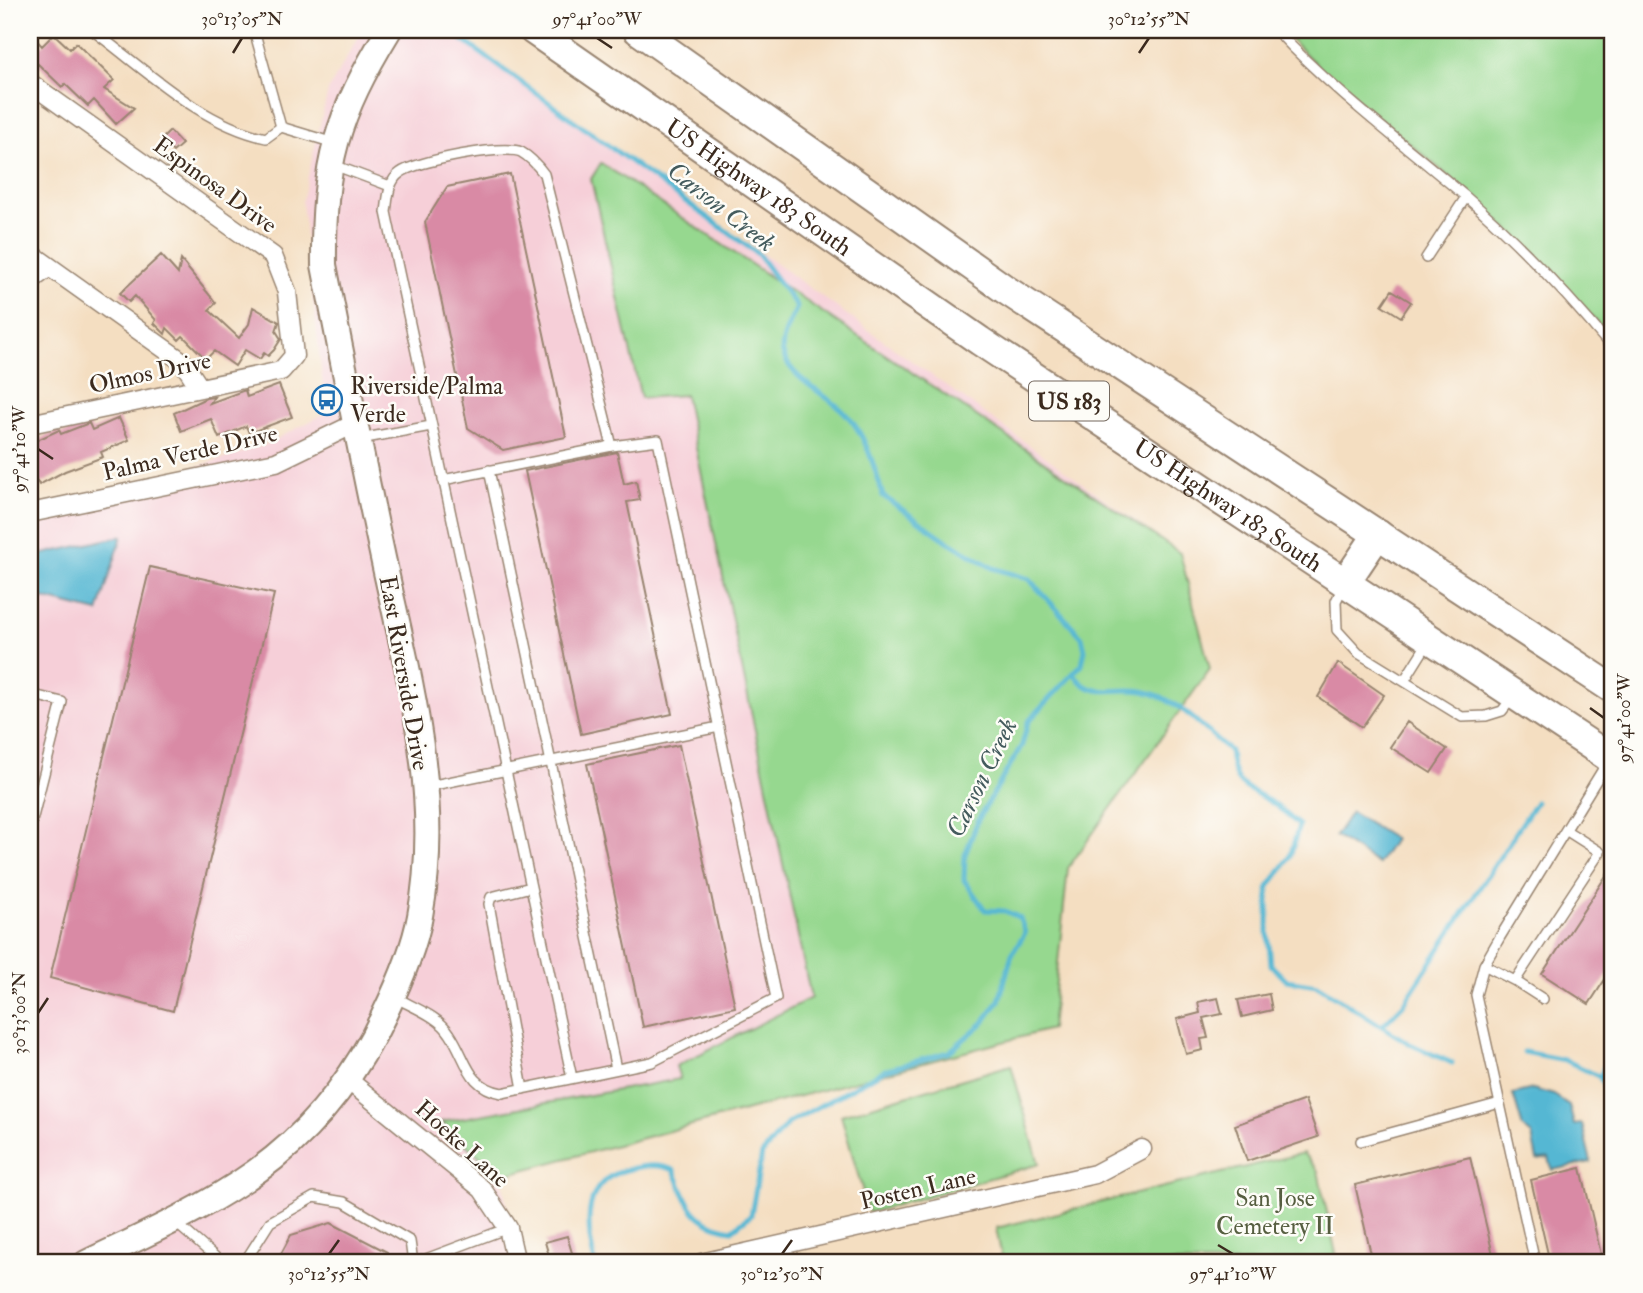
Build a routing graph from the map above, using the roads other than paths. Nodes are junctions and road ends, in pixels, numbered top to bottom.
1 (92, 30) edge
2 (254, 30) edge
3 (389, 30) edge
4 (533, 30) edge
5 (638, 30) edge
6 (1276, 30) edge
7 (30, 83) edge
8 (281, 128) junction
9 (332, 153) junction
10 (390, 186) junction
11 (1466, 197) junction
12 (30, 253) edge
13 (1426, 258) dead end
14 (49, 267) junction
15 (30, 281) edge
16 (1613, 349) edge
17 (281, 371) joint
18 (200, 388) junction
19 (30, 424) edge
20 (431, 426) junction
21 (356, 432) junction
22 (612, 446) junction
23 (489, 470) junction
24 (443, 480) junction
25 (30, 513) edge
26 (1378, 534) junction
27 (1345, 583) junction
28 (1430, 639) junction
29 (1404, 681) junction
30 (1613, 689) edge
31 (30, 694) edge
32 (1514, 695) junction
33 (719, 727) junction
34 (1612, 760) edge
35 (551, 761) junction
36 (506, 770) junction
37 (425, 786) junction
38 (30, 829) edge
39 (1567, 831) junction
40 (531, 887) junction
41 (1484, 965) junction
42 (1515, 981) junction
43 (393, 996) junction
44 (1543, 999) dead end
45 (616, 1069) junction
46 (572, 1078) junction
47 (348, 1080) junction
48 (523, 1089) junction
49 (1500, 1103) junction
50 (1362, 1140) dead end
51 (1142, 1149) dead end
52 (173, 1221) junction
53 (508, 1228) junction
54 (86, 1263) edge
55 (222, 1263) edge
56 (244, 1263) edge
57 (414, 1263) edge
58 (516, 1263) edge
59 (701, 1263) edge
60 (1535, 1263) edge

1 - 8 lane
2 - 8 lane
3 - 9 main road, East Riverside Drive
4 - 27 highway, US Highway 183 South / US 183
5 - 26 highway, US 183
6 - 11 lane
7 - 17 street, Espinosa Drive
8 - 9 lane
9 - 10 lane
9 - 21 main road, East Riverside Drive
10 - 20 lane
10 - 22 lane
11 - 13 lane
11 - 16 lane
12 - 14 street
14 - 15 street
14 - 18 street
17 - 18 street, Olmos Drive
18 - 19 street, Olmos Drive
20 - 21 lane
20 - 24 lane
21 - 25 street, Palma Verde Drive
21 - 37 main road, East Riverside Drive
22 - 23 lane
22 - 33 lane
23 - 24 lane
23 - 35 lane
24 - 36 lane
26 - 27 highway
26 - 30 highway, US 183
27 - 28 highway, US Highway 183 South / US 183
27 - 29 lane
28 - 29 lane
28 - 32 highway, US Highway 183 South / US 183
29 - 32 lane
31 - 38 lane
32 - 34 highway, US Highway 183 South / US 183
33 - 35 lane
33 - 45 lane
34 - 39 lane
35 - 36 lane
35 - 45 lane
36 - 37 lane
36 - 40 lane
37 - 43 main road, East Riverside Drive
39 - 41 lane
39 - 42 lane
40 - 46 lane
40 - 48 lane
41 - 42 lane
41 - 49 lane
42 - 44 lane
43 - 47 main road, East Riverside Drive
43 - 48 lane
45 - 46 lane
46 - 48 lane
47 - 52 main road, East Riverside Drive
47 - 53 street, Hoeke Lane
49 - 50 lane
49 - 60 lane
51 - 59 street, Posten Lane
52 - 54 main road, East Riverside Drive
52 - 55 lane
53 - 57 lane
53 - 58 street, Hoeke Lane
56 - 57 lane

